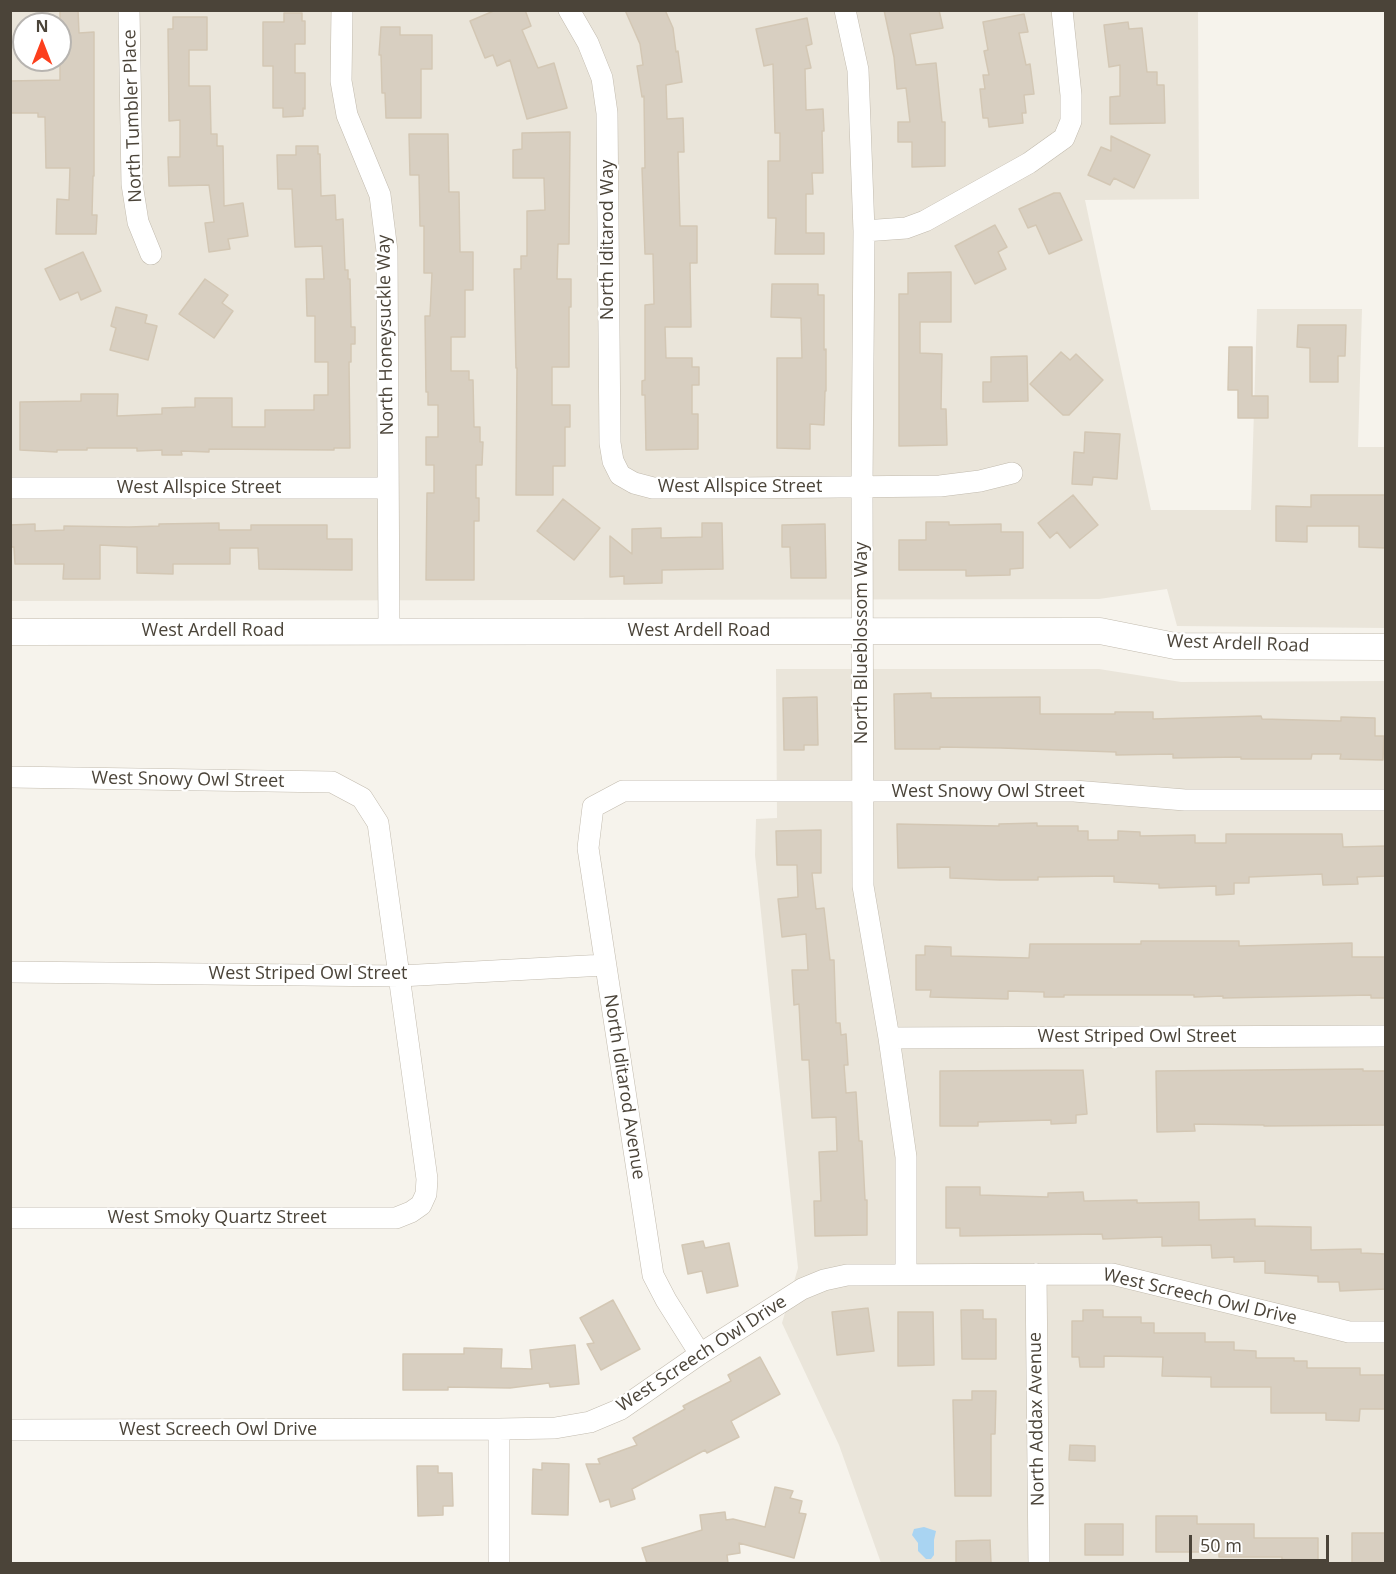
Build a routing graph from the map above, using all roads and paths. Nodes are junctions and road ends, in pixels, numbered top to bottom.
1 (129, 10) edge
2 (342, 10) edge
3 (568, 10) edge
4 (845, 10) edge
5 (1062, 10) edge
6 (864, 231) junction
7 (151, 254) dead end
8 (1012, 473) dead end
9 (620, 475) joint
10 (862, 486) junction
11 (388, 488) junction
12 (10, 489) edge
13 (389, 631) junction
14 (862, 631) junction
15 (10, 632) edge
16 (1386, 647) edge
17 (10, 777) edge
18 (863, 791) junction
19 (1386, 800) edge
20 (593, 807) joint
21 (605, 965) junction
22 (10, 972) edge
23 (400, 976) junction
24 (1386, 1036) edge
25 (889, 1038) junction
26 (10, 1218) edge
27 (1036, 1274) junction
28 (906, 1275) junction
29 (1386, 1332) edge
30 (700, 1354) junction
31 (499, 1429) junction
32 (10, 1430) edge
33 (499, 1563) edge
34 (1039, 1563) edge

1 - 7 street, North Tumbler Place
2 - 11 street, North Honeysuckle Way
3 - 9 street, North Iditarod Way
4 - 6 street, North Blueblossom Way
5 - 6 street
6 - 10 street, North Blueblossom Way
8 - 10 street, West Allspice Street
9 - 10 street, West Allspice Street
10 - 14 street, North Blueblossom Way
11 - 12 street, West Allspice Street
11 - 13 street, North Honeysuckle Way
13 - 14 street, West Ardell Road
13 - 15 street, West Ardell Road
14 - 16 street, West Ardell Road
14 - 18 street, North Blueblossom Way
17 - 23 street, West Snowy Owl Street
18 - 19 street, West Snowy Owl Street
18 - 20 street, West Snowy Owl Street
18 - 25 street, North Blueblossom Way
20 - 21 street, North Iditarod Avenue
21 - 23 street, West Striped Owl Street
21 - 30 street, North Iditarod Avenue
22 - 23 street, West Striped Owl Street
23 - 26 street, West Smoky Quartz Street
24 - 25 street, West Striped Owl Street
25 - 28 street, North Blueblossom Way
27 - 28 street, West Screech Owl Drive
27 - 29 street, West Screech Owl Drive
27 - 34 street, North Addax Avenue
28 - 30 street, West Screech Owl Drive
30 - 31 street, West Screech Owl Drive
31 - 32 street, West Screech Owl Drive
31 - 33 street

